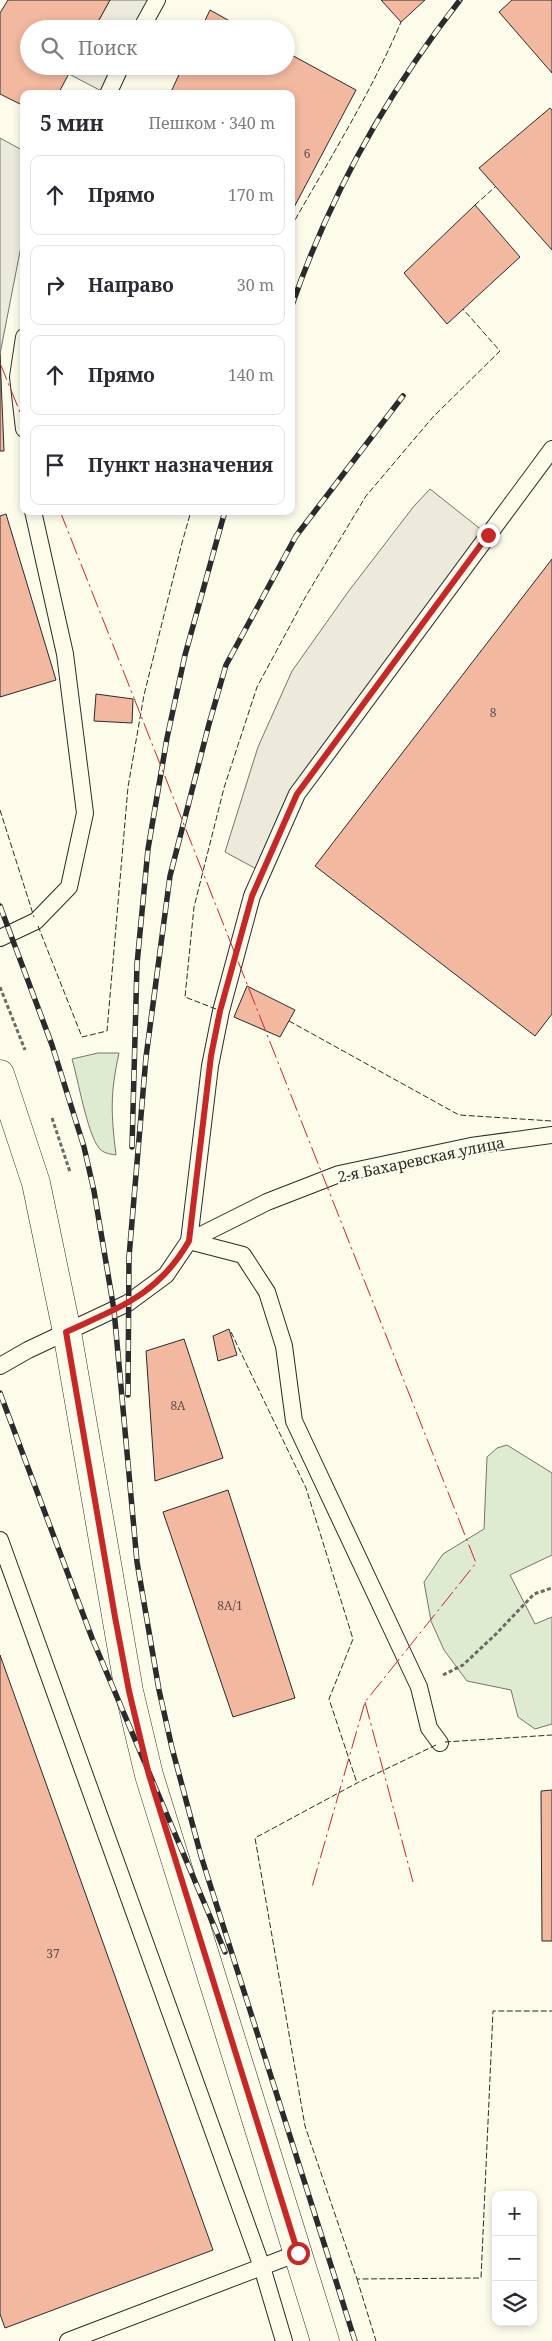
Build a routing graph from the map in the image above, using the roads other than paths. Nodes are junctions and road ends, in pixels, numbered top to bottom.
1 (157, 0) edge
2 (146, 20) edge
3 (117, 75) edge
4 (110, 90) edge
5 (20, 364) edge
6 (20, 394) edge
7 (552, 449) edge
8 (34, 515) edge
9 (0, 938) edge
10 (0, 1074) edge
11 (552, 1136) edge
12 (189, 1241) junction
13 (66, 1332) junction
14 (0, 1366) edge
15 (0, 1540) edge
16 (440, 1743) dead end
17 (298, 2253) junction
18 (262, 2267) junction
19 (68, 2341) edge
20 (284, 2341) edge
21 (325, 2341) edge

1 - 2 lane
3 - 4 lane
5 - 6 lane
7 - 12 lane
8 - 9 lane
10 - 13 main road
11 - 12 lane, 2-я Бахаревская улица
12 - 13 lane
12 - 16 lane
13 - 14 lane
13 - 17 main road
15 - 18 lane
17 - 18 lane
17 - 21 main road
18 - 19 lane
18 - 20 lane

